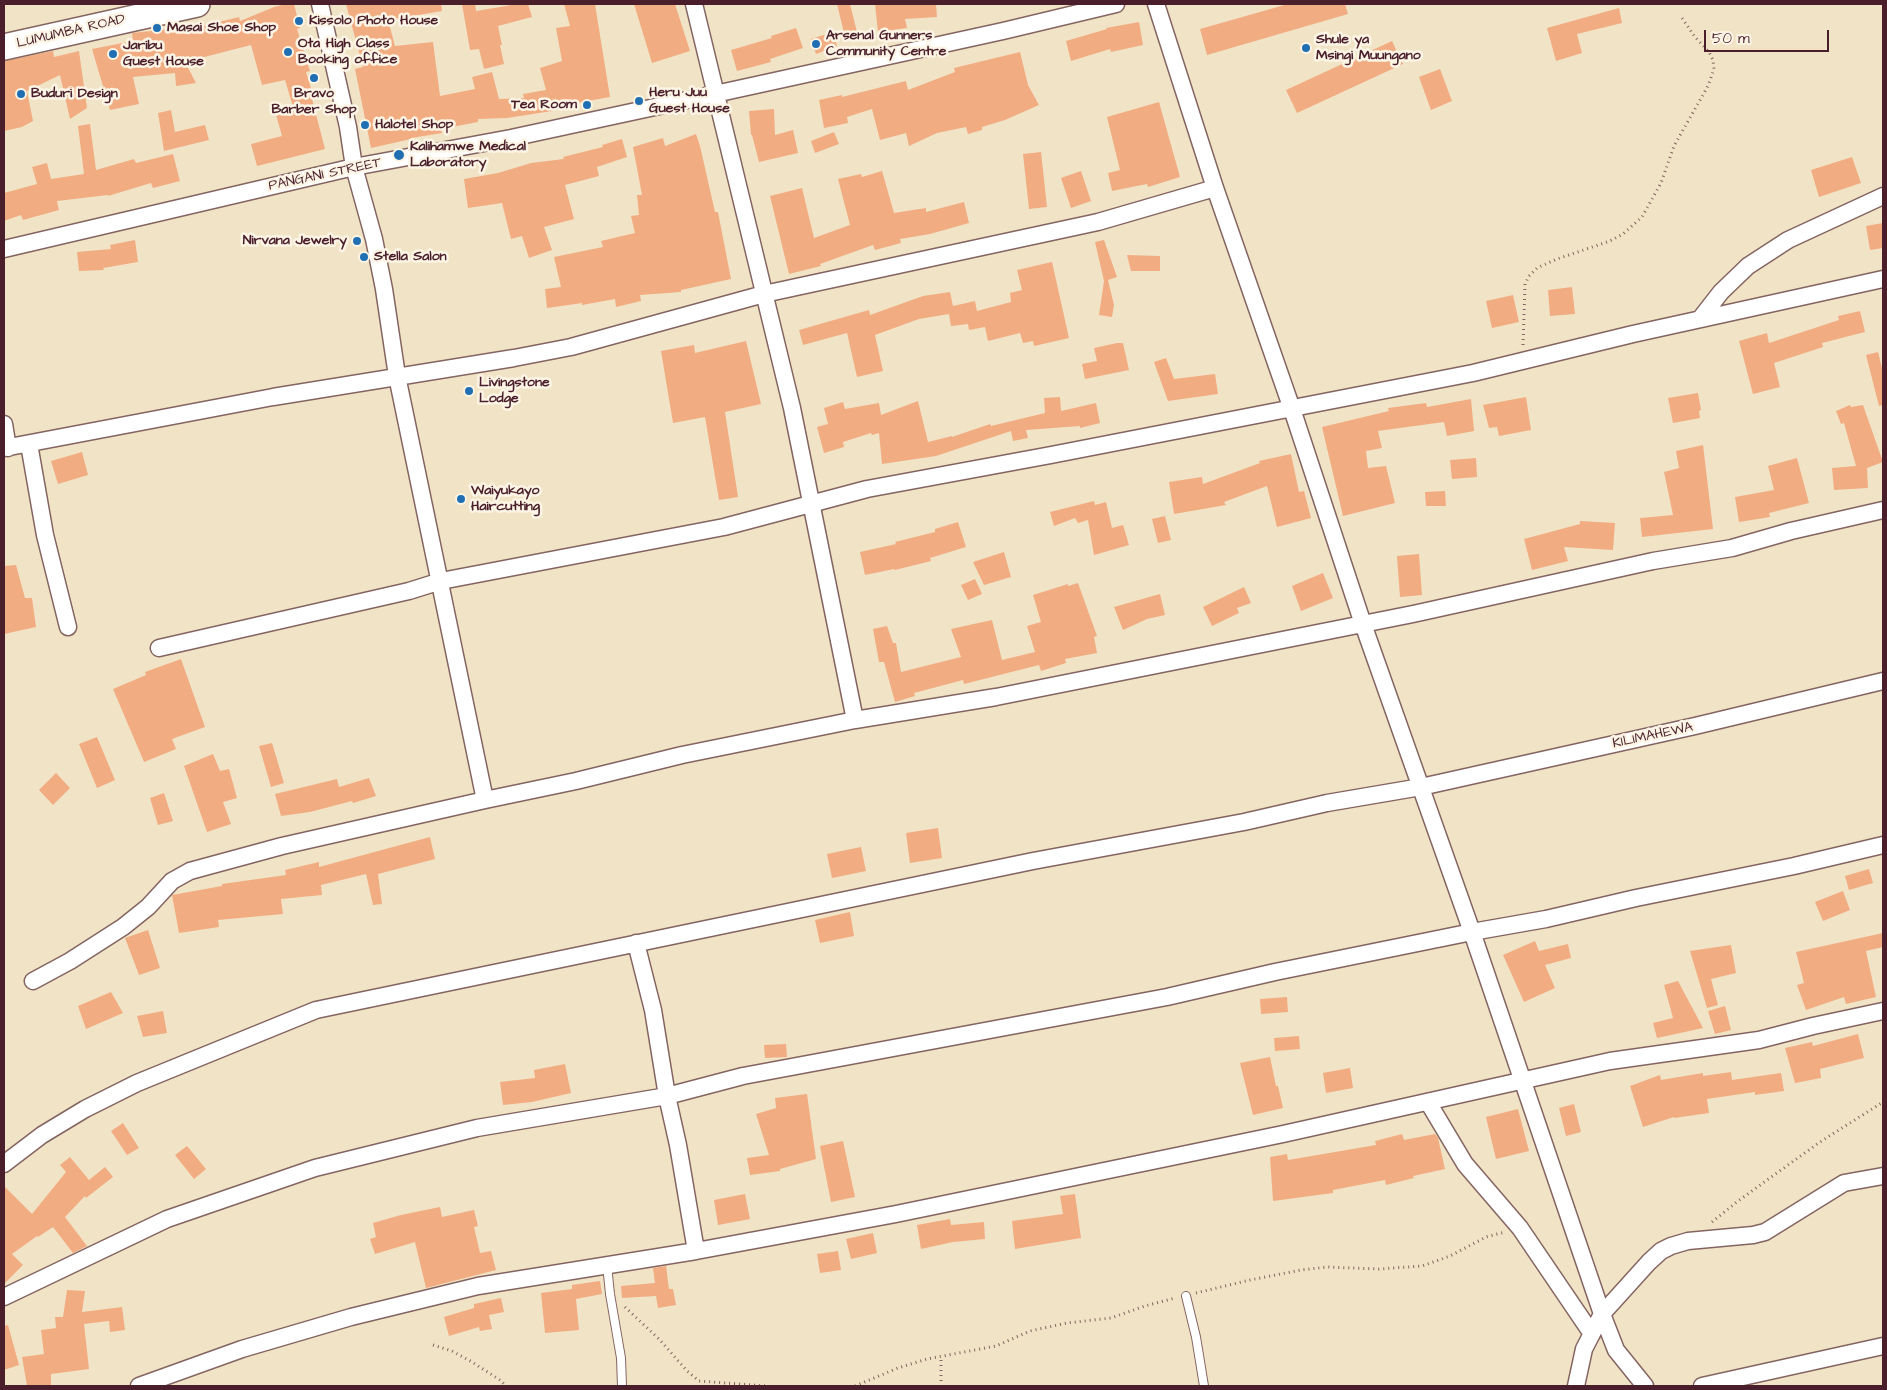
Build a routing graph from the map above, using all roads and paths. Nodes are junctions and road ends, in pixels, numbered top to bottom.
1 (197, 4) edge
2 (320, 4) edge
3 (694, 4) edge
4 (1116, 4) edge
5 (1156, 4) edge
6 (1682, 18) dead end
7 (4, 47) edge
8 (715, 94) junction
9 (354, 167) junction
10 (1215, 188) junction
11 (1883, 196) edge
12 (4, 248) edge
13 (1883, 279) edge
14 (764, 294) junction
15 (1700, 318) junction
16 (1522, 361) junction
17 (397, 376) junction
18 (1292, 408) junction
19 (4, 424) edge
20 (29, 444) junction
21 (6, 448) edge
22 (811, 504) junction
23 (1883, 510) edge
24 (441, 581) junction
25 (1363, 624) junction
26 (68, 627) dead end
27 (159, 648) dead end
28 (1883, 681) edge
29 (855, 720) junction
30 (1422, 787) junction
31 (485, 800) junction
32 (1883, 845) edge
33 (1472, 932) junction
34 (636, 943) junction
35 (34, 981) dead end
36 (1883, 1011) edge
37 (1523, 1081) junction
38 (667, 1096) junction
39 (1428, 1102) junction
40 (1883, 1102) edge
41 (4, 1164) edge
42 (1883, 1176) edge
43 (1688, 1241) junction
44 (696, 1251) junction
45 (607, 1265) junction
46 (610, 1294) junction
47 (1186, 1296) dead end
48 (4, 1297) edge
49 (1602, 1314) junction
50 (1592, 1334) junction
51 (433, 1345) dead end
52 (1883, 1346) edge
53 (942, 1356) dead end
54 (139, 1386) edge
55 (506, 1386) edge
56 (622, 1386) edge
57 (766, 1386) edge
58 (941, 1386) edge
59 (1204, 1386) edge
60 (1576, 1386) edge
61 (1645, 1386) edge
62 (1702, 1386) edge

1 - 7 main road, LUMUMBA ROAD
2 - 9 street
3 - 8 street
4 - 8 street, PANGANI STREET
5 - 10 street
6 - 16 path
8 - 9 street, PANGANI STREET
8 - 14 street
9 - 12 street, PANGANI STREET
9 - 17 street
10 - 14 street
10 - 18 street
11 - 15 street
13 - 15 street
14 - 17 street
14 - 22 street
15 - 16 street
16 - 18 street
17 - 20 street
17 - 24 street
18 - 22 street
18 - 25 street
19 - 21 street
20 - 21 street
20 - 26 street
22 - 24 street
22 - 29 street
23 - 25 street
24 - 27 street
24 - 31 street
25 - 29 street
25 - 30 street
28 - 30 street, KILIMAHEWA
29 - 31 street
30 - 33 street
30 - 34 street, KILIMAHEWA
31 - 35 street
32 - 33 street
33 - 37 street
33 - 38 street
34 - 38 street
34 - 41 street, KILIMAHEWA
36 - 37 street
37 - 39 street
37 - 49 street
38 - 44 street
38 - 48 street
39 - 44 street
39 - 50 street
40 - 43 path
42 - 43 street
43 - 49 street
44 - 45 street
45 - 46 lane
45 - 54 street
46 - 56 lane
46 - 57 path
47 - 59 lane
49 - 50 street
49 - 61 street
50 - 60 street
51 - 55 path
52 - 62 street
53 - 58 path

